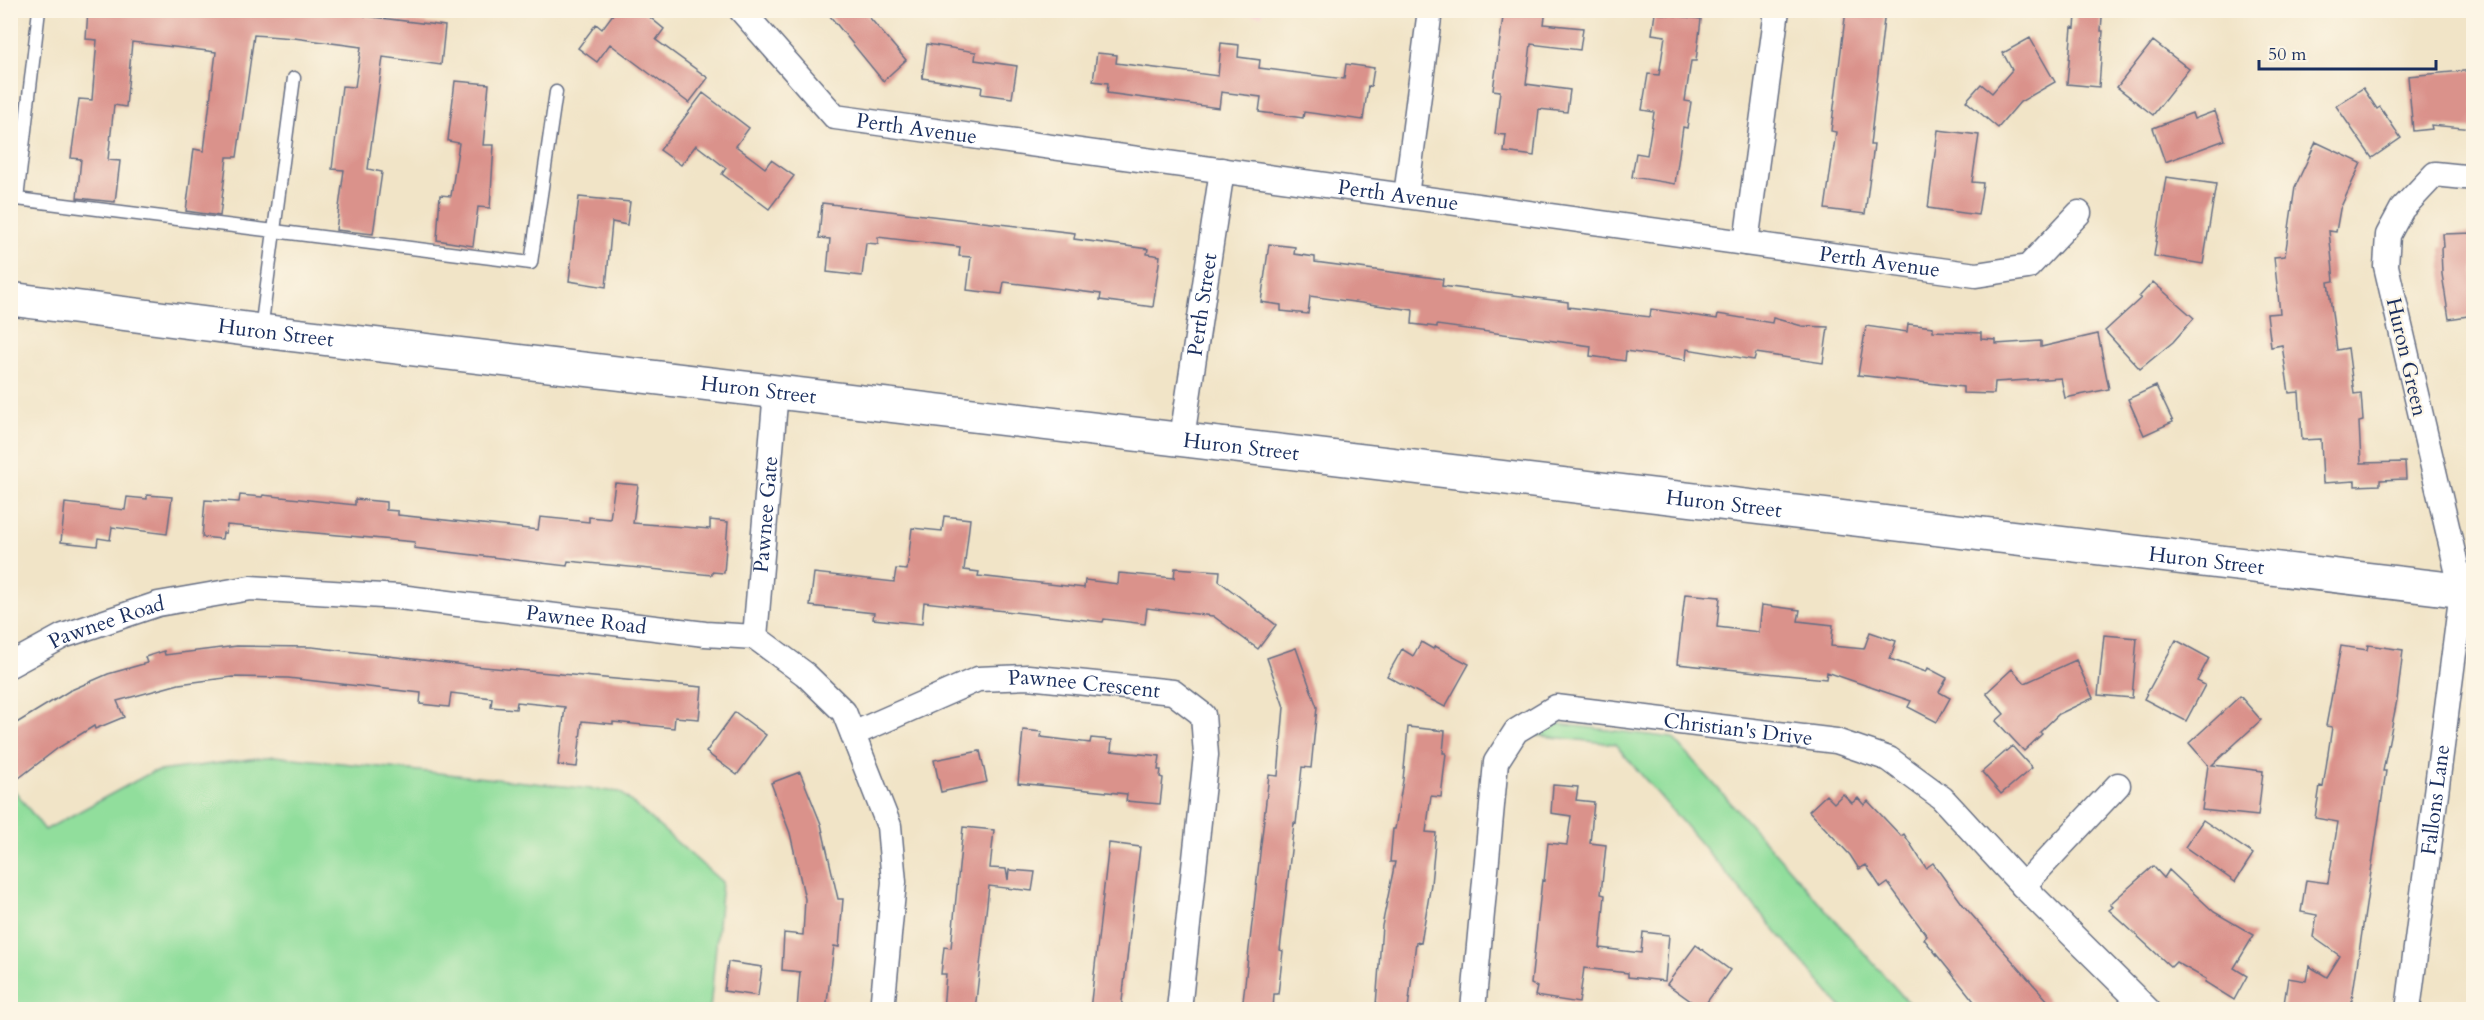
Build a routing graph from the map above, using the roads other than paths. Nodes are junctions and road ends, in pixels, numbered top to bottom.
1 (39, 10) edge
2 (741, 10) edge
3 (1430, 10) edge
4 (1778, 10) edge
5 (294, 78) dead end
6 (556, 92) dead end
7 (1222, 170) junction
8 (2474, 178) edge
9 (1406, 196) junction
10 (2079, 213) dead end
11 (274, 231) junction
12 (1746, 243) junction
13 (10, 299) edge
14 (261, 332) junction
15 (776, 391) junction
16 (1182, 438) junction
17 (2468, 592) edge
18 (755, 637) junction
19 (10, 665) edge
20 (853, 734) junction
21 (2118, 785) dead end
22 (2023, 886) junction
23 (882, 1010) edge
24 (1179, 1010) edge
25 (1473, 1010) edge
26 (2148, 1010) edge
27 (2408, 1010) edge

1 - 11 lane
2 - 7 street, Perth Avenue
3 - 9 street
4 - 12 street
5 - 11 lane
6 - 11 lane
7 - 9 street, Perth Avenue
7 - 16 street, Perth Street
8 - 17 street, Huron Green
9 - 12 street, Perth Avenue
10 - 12 street, Perth Avenue
11 - 14 lane
13 - 14 main road, Huron Street
14 - 15 main road, Huron Street
15 - 16 main road, Huron Street
15 - 18 street, Pawnee Gate
16 - 17 main road, Huron Street
17 - 27 street, Fallons Lane
18 - 19 street, Pawnee Road
18 - 20 street
20 - 23 street
20 - 24 street, Pawnee Crescent
21 - 22 street
22 - 25 street, Christian's Drive
22 - 26 street, Christian's Drive

